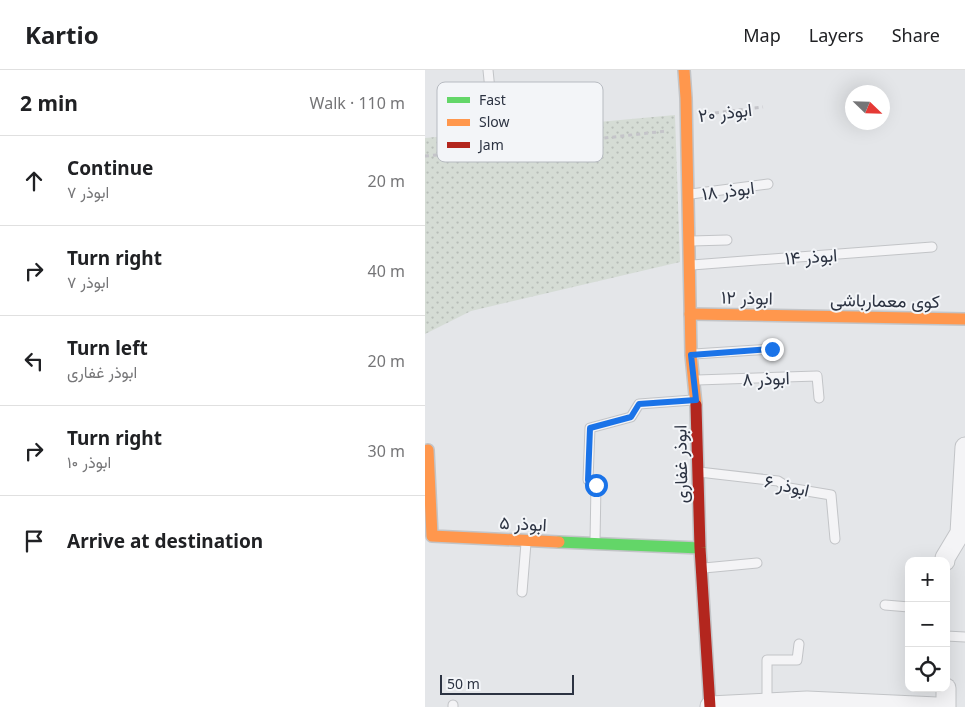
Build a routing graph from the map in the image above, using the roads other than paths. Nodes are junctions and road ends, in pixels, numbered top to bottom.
1 (684, 70) edge
2 (769, 184) dead end
3 (688, 195) junction
4 (727, 240) dead end
5 (689, 241) junction
6 (932, 247) dead end
7 (689, 265) junction
8 (690, 314) junction
9 (803, 316) joint
10 (965, 319) edge
11 (772, 349) dead end
12 (691, 355) junction
13 (694, 380) junction
14 (819, 398) dead end
15 (696, 400) junction
16 (965, 447) edge
17 (427, 450) dead end
18 (698, 472) junction
19 (835, 540) dead end
20 (526, 541) junction
21 (595, 544) junction
22 (700, 548) junction
23 (947, 557) edge
24 (757, 563) dead end
25 (701, 568) junction
26 (522, 592) dead end
27 (885, 606) dead end
28 (905, 607) edge
29 (950, 636) edge
30 (965, 638) edge
31 (799, 644) dead end
32 (946, 692) edge
33 (767, 703) junction
34 (710, 706) edge
35 (909, 706) edge
36 (937, 707) edge
37 (946, 707) edge

1 - 3 street, ابوذر غفاری
2 - 3 lane, ابوذر ۱۸
3 - 5 street, ابوذر غفاری
4 - 5 lane
5 - 7 street, ابوذر غفاری
6 - 7 lane, ابوذر ۱۴
7 - 8 street, ابوذر غفاری
8 - 9 street, ابوذر ۱۲
8 - 12 street, ابوذر غفاری
9 - 10 street, کوی معمارباشی
11 - 12 lane
12 - 13 street, ابوذر غفاری
13 - 14 lane, ابوذر ۸
13 - 15 street, ابوذر غفاری
15 - 18 street, ابوذر غفاری
15 - 21 lane
16 - 23 street
17 - 20 street, ابوذر ۵
18 - 19 lane, ابوذر ۶
18 - 22 street, ابوذر غفاری
20 - 21 street, ابوذر ۵
20 - 26 lane
21 - 22 street, ابوذر ۵
22 - 25 street, ابوذر غفاری
24 - 25 lane
25 - 34 street, ابوذر غفاری
27 - 28 lane
29 - 30 lane
31 - 33 lane
32 - 37 street
33 - 34 street
33 - 35 street
35 - 36 street

